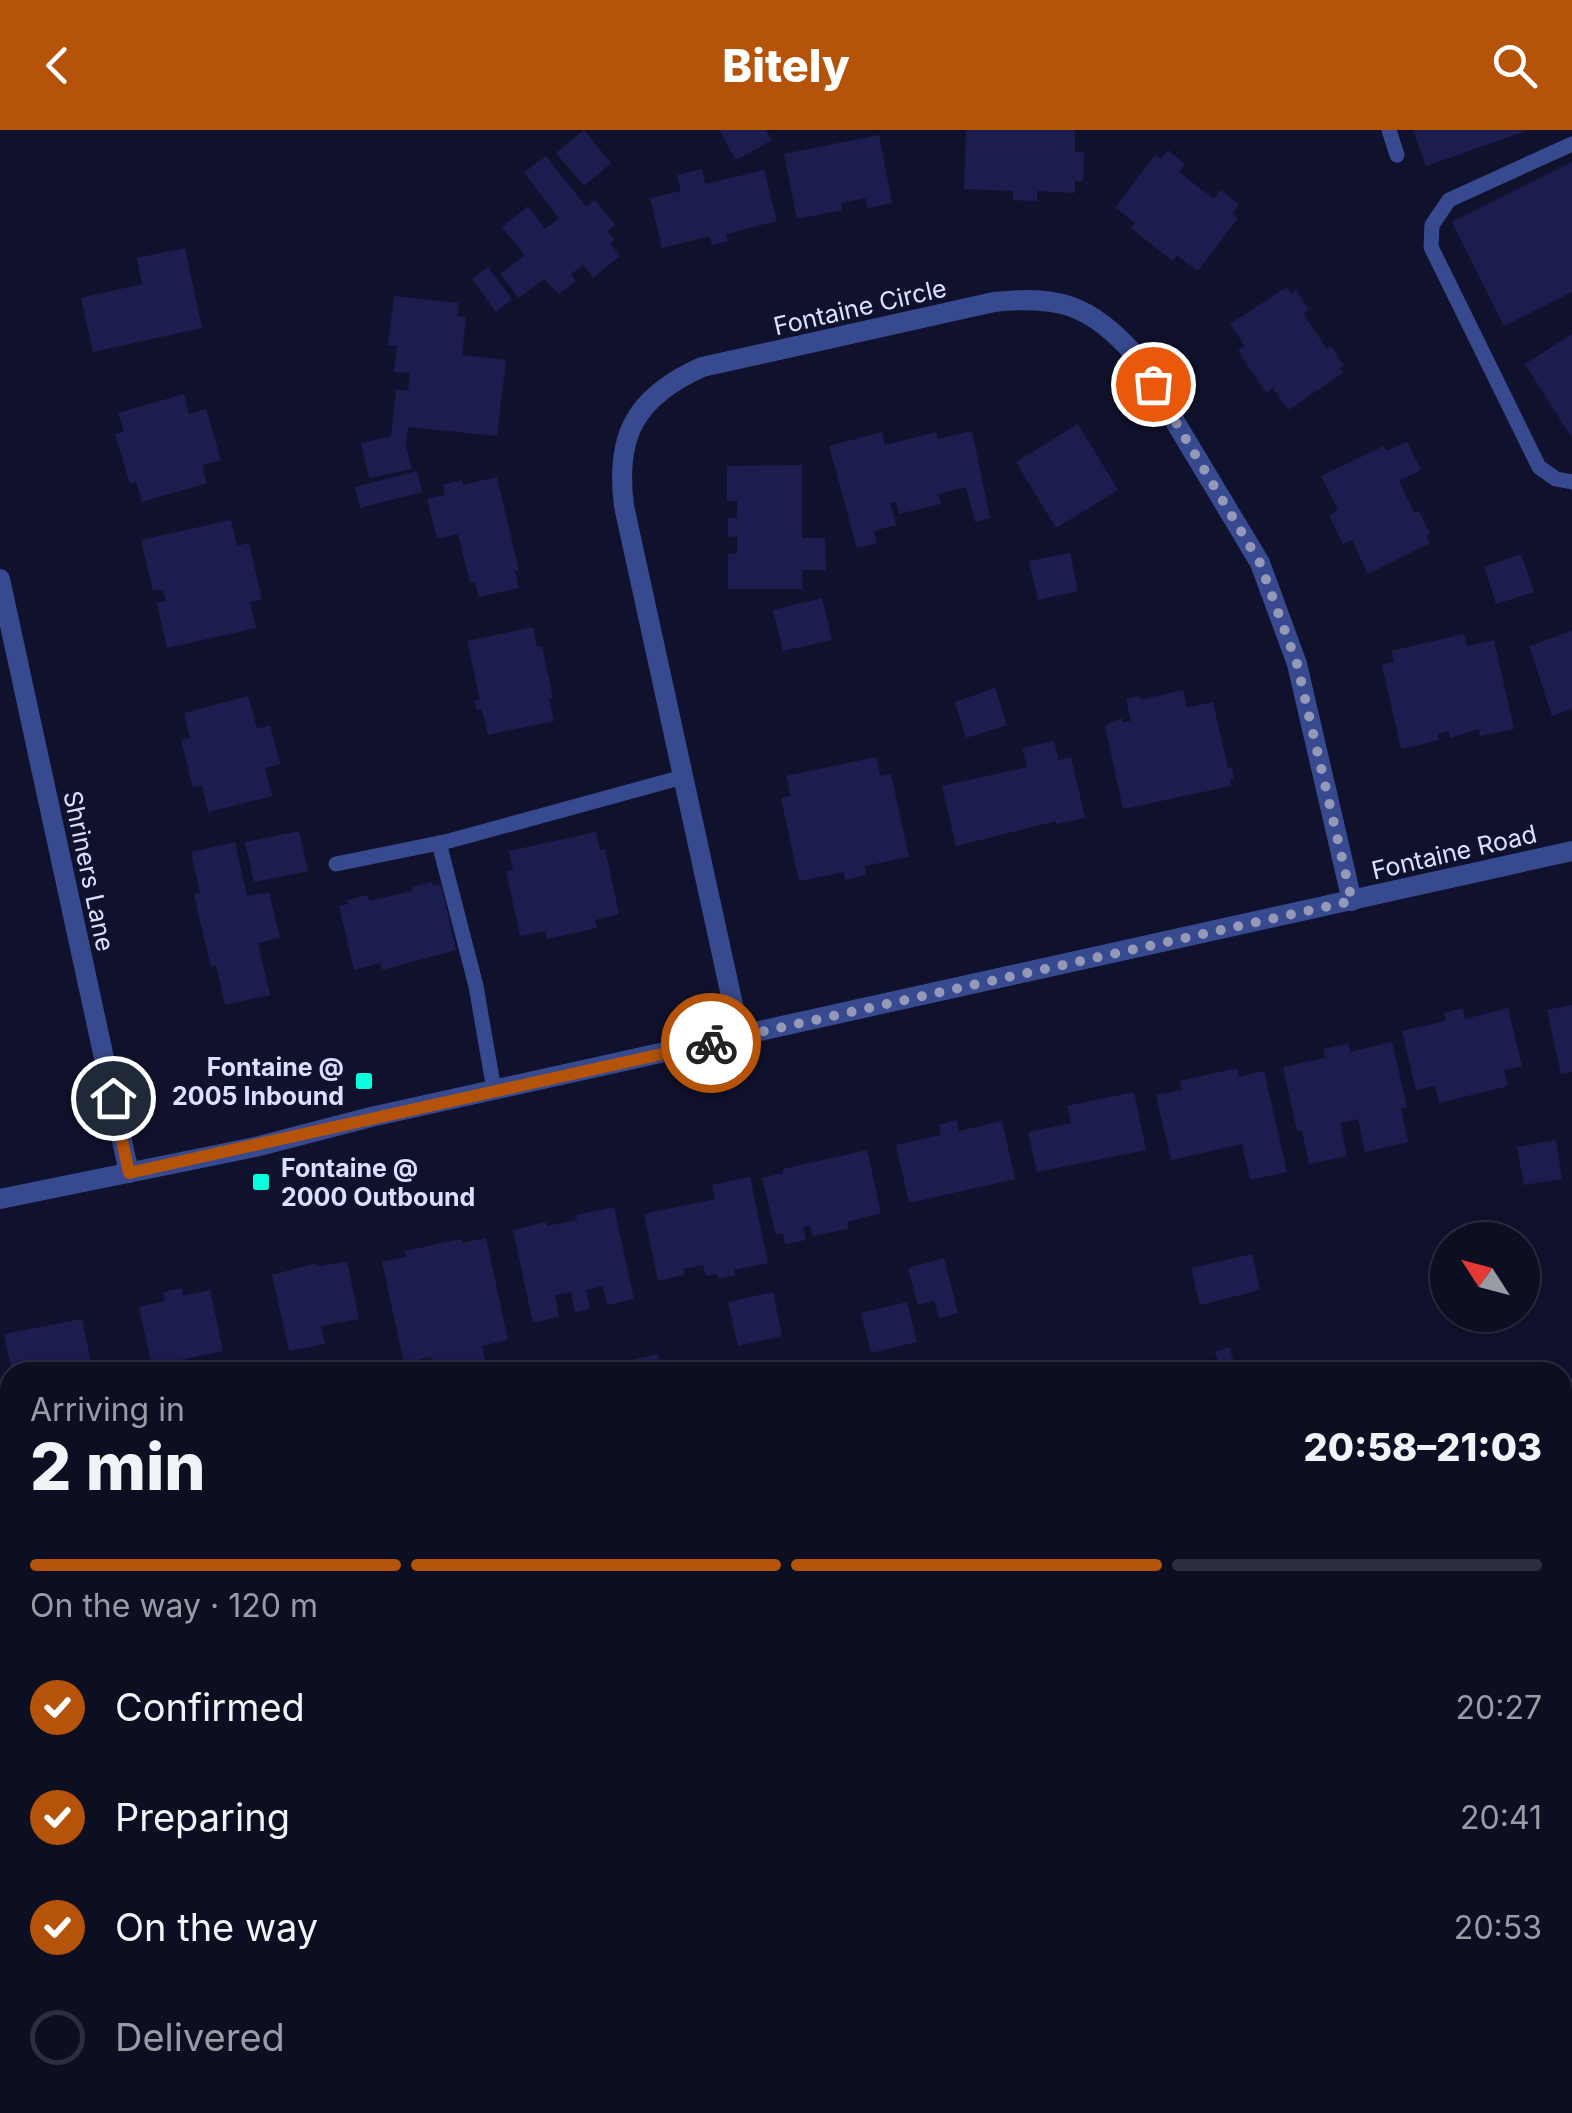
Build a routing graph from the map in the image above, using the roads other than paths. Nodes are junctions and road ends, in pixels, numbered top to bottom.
1 (1389, 130) edge
2 (1572, 144) edge
3 (1397, 155) dead end
4 (1572, 482) edge
5 (0, 579) edge
6 (683, 777) junction
7 (439, 843) junction
8 (1572, 851) edge
9 (336, 864) dead end
10 (1352, 901) junction
11 (740, 1037) junction
12 (494, 1090) junction
13 (129, 1173) junction
14 (0, 1199) edge

1 - 3 lane
2 - 4 lane
5 - 13 street, Shriners Lane
6 - 7 lane
6 - 10 street, Fontaine Circle
6 - 11 street, Fontaine Circle
7 - 9 lane
7 - 12 lane
8 - 10 street, Fontaine Road
10 - 11 street, Fontaine Road
11 - 12 street, Fontaine Road
12 - 13 street, Fontaine Road
13 - 14 street, Fontaine Road

